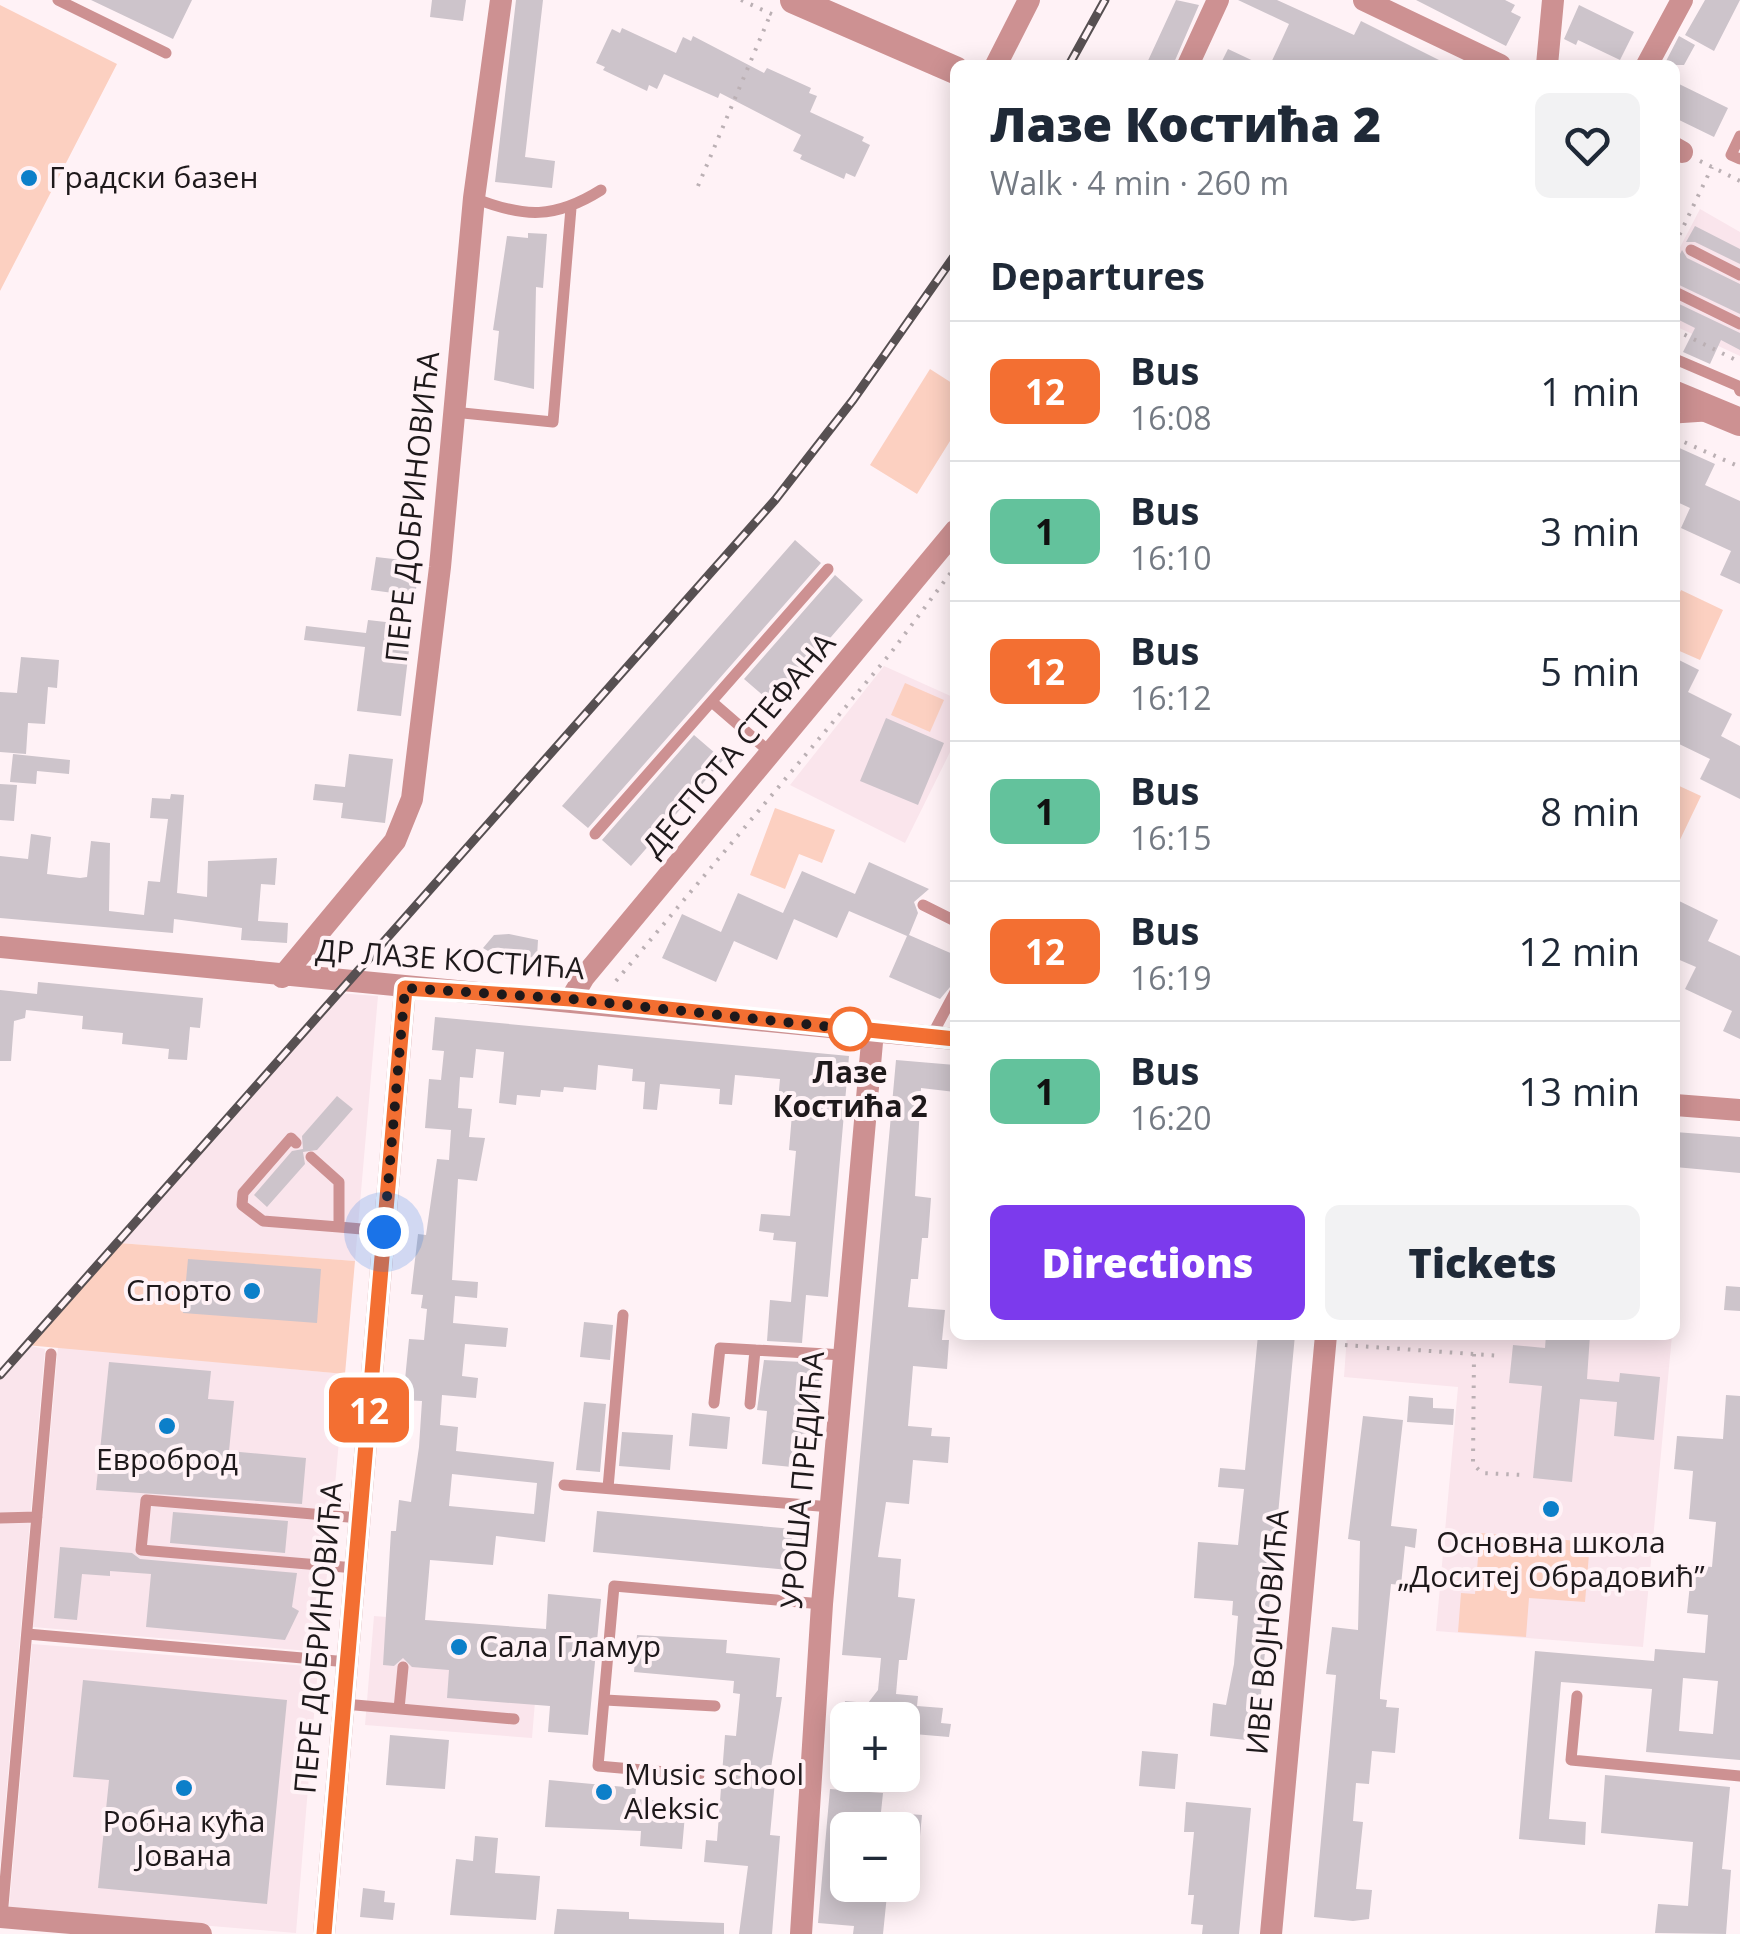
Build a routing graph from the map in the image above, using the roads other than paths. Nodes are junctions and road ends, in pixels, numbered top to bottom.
1 (58, 0) edge
2 (501, 0) edge
3 (1029, 0) edge
4 (1218, 0) edge
5 (1364, 0) edge
6 (1552, 0) edge
7 (1682, 0) edge
8 (782, 7) edge
9 (166, 53) dead end
10 (999, 60) edge
11 (1190, 60) edge
12 (1490, 60) edge
13 (1548, 60) edge
14 (1650, 60) edge
15 (950, 68) edge
16 (1740, 136) edge
17 (1740, 159) edge
18 (601, 190) dead end
19 (474, 198) junction
20 (571, 208) junction
21 (1691, 250) dead end
22 (1740, 275) edge
23 (1680, 294) edge
24 (1740, 324) edge
25 (1680, 361) edge
26 (1740, 391) edge
27 (1680, 397) edge
28 (453, 412) junction
29 (1680, 418) edge
30 (1730, 418) edge
31 (950, 537) edge
32 (828, 570) dead end
33 (712, 702) junction
34 (772, 754) junction
35 (595, 834) dead end
36 (923, 905) dead end
37 (950, 918) edge
38 (0, 947) edge
39 (282, 978) junction
40 (405, 988) junction
41 (571, 999) junction
42 (950, 1011) edge
43 (873, 1031) junction
44 (943, 1038) edge
45 (1680, 1104) edge
46 (1740, 1110) edge
47 (296, 1143) dead end
48 (311, 1157) dead end
49 (339, 1228) junction
50 (384, 1232) junction
51 (623, 1315) dead end
52 (1326, 1340) edge
53 (754, 1350) junction
54 (51, 1354) dead end
55 (844, 1355) junction
56 (714, 1403) dead end
57 (750, 1404) dead end
58 (564, 1484) dead end
59 (608, 1488) junction
60 (831, 1508) junction
61 (0, 1518) edge
62 (37, 1518) junction
63 (360, 1518) junction
64 (356, 1568) junction
65 (822, 1604) junction
66 (27, 1634) junction
67 (348, 1662) junction
68 (403, 1667) dead end
69 (1577, 1696) dead end
70 (605, 1700) junction
71 (344, 1704) junction
72 (715, 1706) dead end
73 (399, 1709) junction
74 (514, 1719) dead end
75 (698, 1775) dead end
76 (1740, 1776) edge
77 (1, 1917) edge
78 (201, 1934) edge
79 (324, 1934) edge
80 (801, 1934) edge
81 (1271, 1934) edge

1 - 9 lane
2 - 19 street, ПЕРЕ ДОБРИНОВИЋА
3 - 10 street
4 - 11 street
5 - 12 street
6 - 13 street
7 - 14 street
8 - 15 street
16 - 17 lane
18 - 20 lane
19 - 20 lane
19 - 28 street, ПЕРЕ ДОБРИНОВИЋА
20 - 28 lane
21 - 22 lane
23 - 24 lane
25 - 26 lane
27 - 30 street
28 - 39 street, ПЕРЕ ДОБРИНОВИЋА
29 - 30 lane
31 - 34 street, ДЕСПОТА СТЕФАНА
32 - 33 lane
33 - 34 lane
33 - 35 lane
34 - 41 street, ДЕСПОТА СТЕФАНА
36 - 37 lane
38 - 39 street, ДР ЛАЗЕ КОСТИЋА
39 - 40 street, ДР ЛАЗЕ КОСТИЋА
40 - 41 street, ДР ЛАЗЕ КОСТИЋА
40 - 50 street, ПЕРЕ ДОБРИНОВИЋА
41 - 43 street, ДР ЛАЗЕ КОСТИЋА
42 - 44 lane
43 - 44 street, ДР ЛАЗЕ КОСТИЋА
43 - 55 street, УРОША ПРЕДИЋА
45 - 46 street
47 - 49 lane
48 - 49 lane
49 - 50 lane
50 - 63 street, ПЕРЕ ДОБРИНОВИЋА
51 - 59 lane
52 - 81 street, ИВЕ ВОЈНОВИЋА
53 - 55 lane
53 - 56 lane
53 - 57 lane
54 - 62 lane
55 - 60 street, УРОША ПРЕДИЋА
58 - 59 lane
59 - 60 lane
60 - 65 street, УРОША ПРЕДИЋА
61 - 62 lane
62 - 66 lane
63 - 64 street, ПЕРЕ ДОБРИНОВИЋА
63 - 64 lane
64 - 67 street, ПЕРЕ ДОБРИНОВИЋА
65 - 70 lane
65 - 80 street, УРОША ПРЕДИЋА
66 - 67 lane
66 - 77 lane
67 - 71 street, ПЕРЕ ДОБРИНОВИЋА
68 - 73 lane
69 - 76 lane
70 - 72 lane
70 - 75 lane
71 - 73 lane
71 - 79 street, ПЕРЕ ДОБРИНОВИЋА
73 - 74 lane
77 - 78 street

